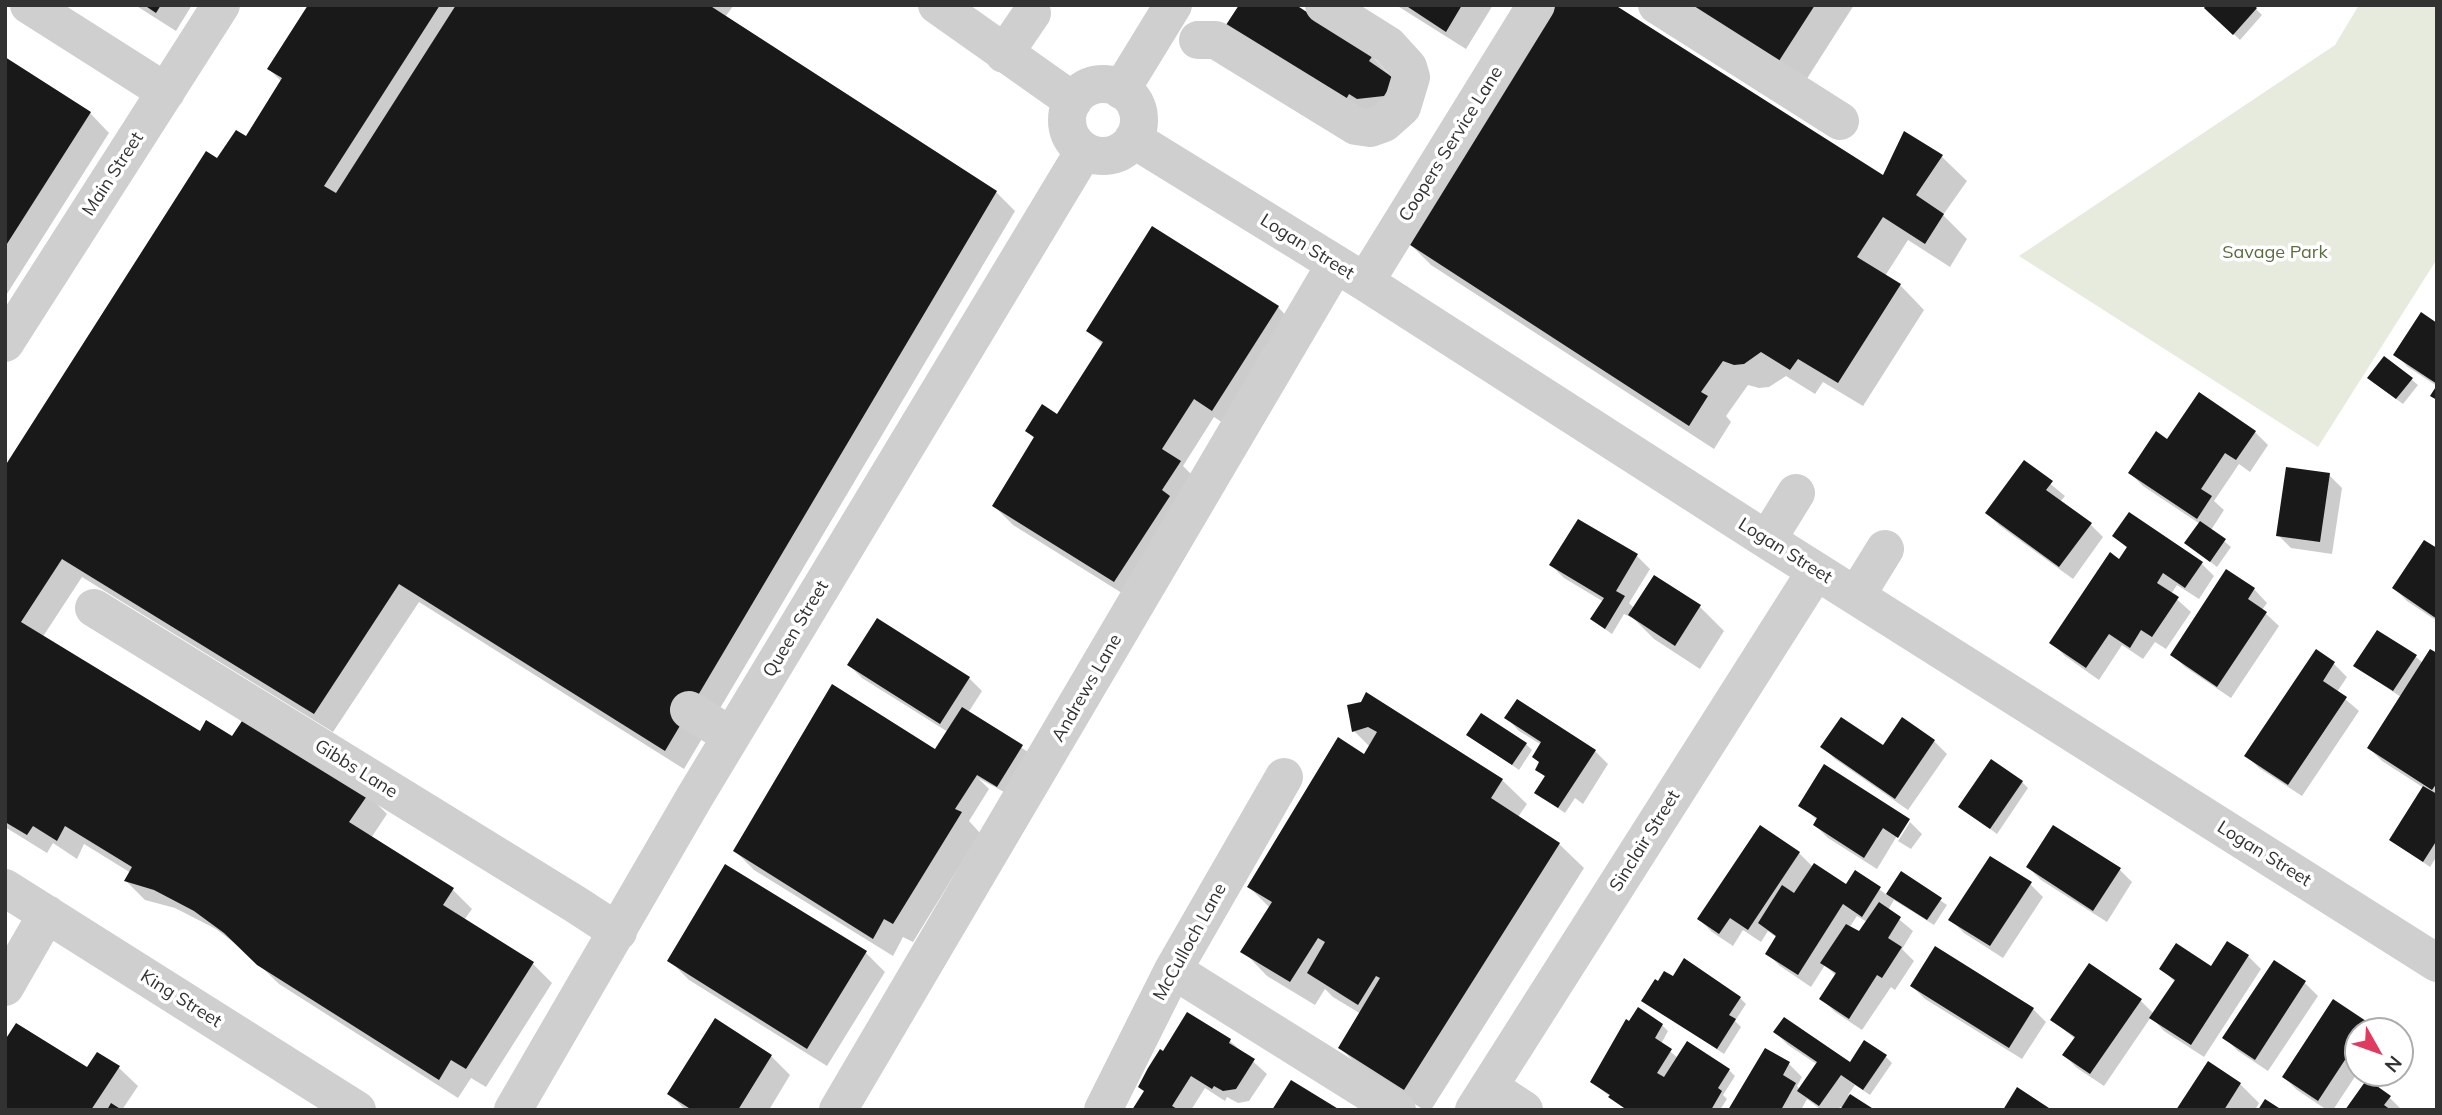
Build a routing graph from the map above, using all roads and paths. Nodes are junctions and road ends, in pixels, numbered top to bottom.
1 (29, 5) edge
2 (221, 5) edge
3 (937, 5) edge
4 (1324, 5) edge
5 (1536, 5) edge
6 (1657, 5) edge
7 (1169, 12) edge
8 (1031, 13) dead end
9 (1004, 54) junction
10 (1121, 90) junction
11 (166, 92) junction
12 (1073, 101) junction
13 (1840, 121) dead end
14 (1133, 139) junction
15 (1084, 151) junction
16 (1350, 274) junction
17 (5, 343) edge
18 (1796, 493) dead end
19 (1767, 540) junction
20 (1885, 549) dead end
21 (1816, 572) junction
22 (1856, 596) junction
23 (94, 608) dead end
24 (689, 710) dead end
25 (731, 736) junction
26 (1284, 777) dead end
27 (5, 888) edge
28 (47, 914) junction
29 (618, 932) junction
30 (2435, 958) edge
31 (1173, 970) junction
32 (5, 987) edge
33 (1481, 1098) edge
34 (357, 1110) edge
35 (513, 1110) edge
36 (838, 1110) edge
37 (1103, 1110) edge
38 (1397, 1110) edge
39 (1524, 1110) edge

1 - 11 street
2 - 11 street, Main Street
3 - 9 street
4 - 7 street
5 - 16 street, Coopers Service Lane
6 - 13 street
7 - 10 street
8 - 9 street
9 - 12 street
10 - 12 street
10 - 14 street
11 - 17 street, Main Street
12 - 15 street
14 - 15 street
14 - 16 street, Logan Street
15 - 25 street, Queen Street
16 - 19 street, Logan Street
16 - 36 street, Andrews Lane
18 - 19 street
19 - 21 street, Logan Street
20 - 22 street
21 - 22 street, Logan Street
21 - 33 street, Sinclair Street
22 - 30 street, Logan Street
23 - 29 street, Gibbs Lane
24 - 25 street
25 - 29 street, Queen Street
26 - 31 street, McCulloch Lane
27 - 28 street, King Street
28 - 32 street
28 - 34 street, King Street
29 - 35 street, Queen Street
31 - 37 street, McCulloch Lane
31 - 38 street
33 - 39 street

